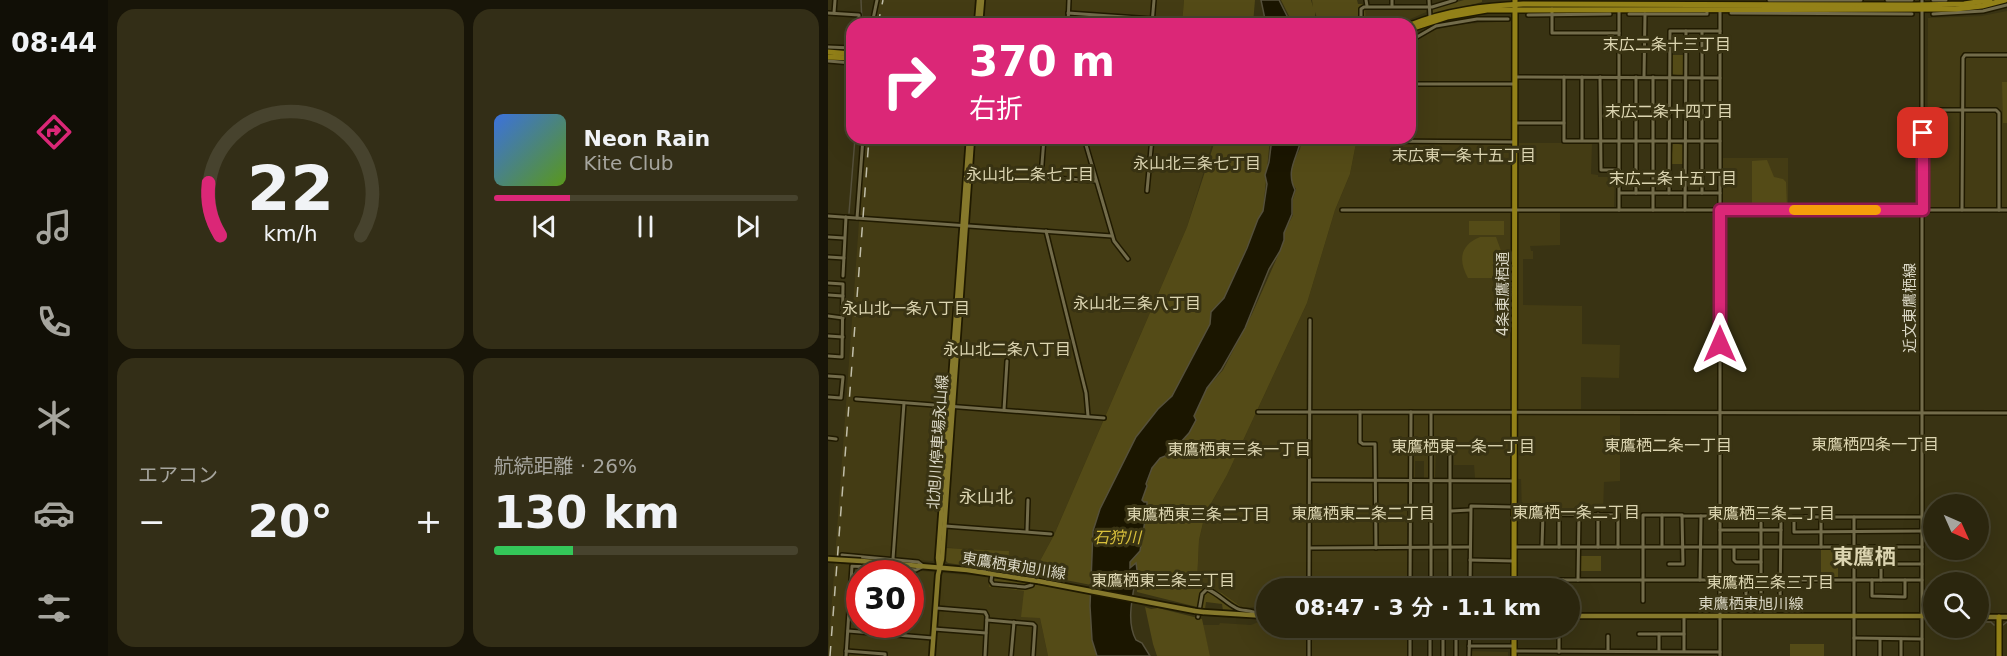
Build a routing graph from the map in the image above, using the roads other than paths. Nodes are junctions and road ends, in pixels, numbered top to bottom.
1 (835, 0) edge
2 (877, 0) edge
3 (980, 0) edge
4 (1069, 0) edge
5 (1154, 0) edge
6 (1366, 0) edge
7 (1392, 0) edge
8 (1411, 0) edge
9 (1429, 0) edge
10 (1455, 0) edge
11 (1769, 0) edge
12 (1821, 0) edge
13 (1861, 0) edge
14 (1887, 0) edge
15 (1912, 0) edge
16 (1933, 0) edge
17 (1990, 0) edge
18 (2005, 0) edge
19 (1532, 2) edge
20 (1635, 2) edge
21 (1698, 2) edge
22 (1736, 2) edge
23 (1944, 2) edge
24 (1792, 3) edge
25 (1515, 4) edge
26 (1618, 4) edge
27 (1720, 4) edge
28 (1922, 5) edge
29 (2007, 5) edge
30 (1367, 6) junction
31 (1392, 6) junction
32 (1411, 6) junction
33 (1485, 6) edge
34 (1429, 7) junction
35 (1900, 7) edge
36 (1745, 11) junction
37 (1964, 11) junction
38 (1552, 12) junction
39 (1602, 12) junction
40 (1643, 12) junction
41 (828, 13) edge
42 (834, 13) junction
43 (1068, 13) junction
44 (1731, 13) dead end
45 (1610, 14) dead end
46 (1629, 14) dead end
47 (1912, 14) dead end
48 (1933, 14) dead end
49 (1528, 15) dead end
50 (859, 18) edge
51 (873, 18) edge
52 (979, 18) edge
53 (1068, 18) edge
54 (1139, 18) edge
55 (1153, 18) edge
56 (1361, 18) edge
57 (1478, 19) junction
58 (1508, 19) dead end
59 (1431, 22) junction
60 (1416, 26) edge
61 (1720, 31) junction
62 (1686, 32) junction
63 (1702, 32) junction
64 (1619, 33) junction
65 (1416, 36) edge
66 (828, 47) edge
67 (846, 48) edge
68 (828, 54) edge
69 (2007, 55) edge
70 (846, 56) edge
71 (828, 62) edge
72 (846, 63) edge
73 (1564, 77) junction
74 (1582, 77) junction
75 (1600, 77) junction
76 (1636, 77) junction
77 (1644, 77) junction
78 (1653, 77) junction
79 (1619, 78) junction
80 (1670, 78) junction
81 (1686, 78) junction
82 (1702, 78) junction
83 (1720, 78) junction
84 (1515, 80) junction
85 (1416, 84) edge
86 (1923, 110) junction
87 (1962, 110) junction
88 (1515, 123) junction
89 (1564, 123) junction
90 (1582, 140) junction
91 (1416, 141) edge
92 (1600, 141) junction
93 (1619, 141) junction
94 (1636, 141) junction
95 (1653, 141) junction
96 (1670, 141) junction
97 (1686, 141) junction
98 (1702, 141) junction
99 (1720, 141) junction
100 (1515, 142) junction
101 (863, 144) edge
102 (970, 144) edge
103 (1044, 144) edge
104 (1086, 144) edge
105 (1152, 144) edge
106 (1619, 170) junction
107 (1096, 181) junction
108 (1148, 191) dead end
109 (1619, 193) junction
110 (1636, 193) junction
111 (1653, 193) junction
112 (1702, 193) junction
113 (1720, 193) junction
114 (1670, 194) junction
115 (1686, 194) junction
116 (1342, 210) dead end
117 (1514, 210) junction
118 (1619, 210) junction
119 (1653, 210) junction
120 (1685, 210) junction
121 (1720, 210) junction
122 (1923, 210) junction
123 (1962, 210) junction
124 (1998, 210) junction
125 (2007, 210) edge
126 (828, 216) edge
127 (846, 217) junction
128 (857, 218) junction
129 (964, 226) junction
130 (1046, 231) junction
131 (1112, 236) junction
132 (828, 237) edge
133 (845, 238) junction
134 (828, 257) edge
135 (844, 258) junction
136 (1128, 259) dead end
137 (843, 276) dead end
138 (828, 283) edge
139 (828, 295) edge
140 (843, 296) junction
141 (828, 316) edge
142 (843, 318) junction
143 (1310, 320) dead end
144 (828, 336) edge
145 (843, 337) junction
146 (828, 356) edge
147 (1007, 361) dead end
148 (828, 376) edge
149 (828, 397) edge
150 (856, 399) dead end
151 (904, 403) junction
152 (951, 406) junction
153 (1004, 410) junction
154 (1258, 412) dead end
155 (1310, 412) junction
156 (1360, 412) junction
157 (1411, 412) junction
158 (1431, 412) junction
159 (1515, 412) junction
160 (1720, 412) junction
161 (1922, 413) junction
162 (2007, 413) edge
163 (1088, 416) junction
164 (1104, 418) dead end
165 (828, 438) edge
166 (837, 439) dead end
167 (1431, 449) junction
168 (1310, 480) junction
169 (1376, 480) junction
170 (1410, 480) junction
171 (1431, 480) junction
172 (1450, 480) junction
173 (1515, 481) junction
174 (1028, 500) dead end
175 (1515, 507) junction
176 (1470, 510) junction
177 (1450, 511) junction
178 (1558, 514) junction
179 (1579, 514) junction
180 (1598, 514) junction
181 (1662, 515) junction
182 (1682, 516) junction
183 (1701, 516) junction
184 (1720, 516) junction
185 (1749, 516) dead end
186 (1821, 517) junction
187 (1854, 517) junction
188 (1922, 517) junction
189 (1761, 523) dead end
190 (1781, 523) dead end
191 (942, 526) junction
192 (1720, 530) junction
193 (1761, 530) junction
194 (1780, 530) junction
195 (1821, 531) junction
196 (1854, 531) junction
197 (1922, 531) junction
198 (1026, 532) junction
199 (1051, 534) dead end
200 (1410, 547) junction
201 (1431, 547) junction
202 (1450, 547) junction
203 (1470, 547) junction
204 (1515, 547) junction
205 (1542, 547) junction
206 (1559, 547) junction
207 (1578, 547) junction
208 (1598, 547) junction
209 (1618, 547) junction
210 (1644, 547) junction
211 (1662, 547) junction
212 (1682, 547) junction
213 (1701, 547) junction
214 (1720, 547) junction
215 (1734, 547) junction
216 (1761, 547) junction
217 (1780, 547) junction
218 (1821, 547) junction
219 (1854, 547) junction
220 (1881, 547) junction
221 (1922, 547) junction
222 (1309, 548) junction
223 (1376, 548) junction
224 (842, 555) dead end
225 (828, 559) edge
226 (892, 559) junction
227 (846, 560) edge
228 (901, 560) edge
229 (1470, 560) junction
230 (1515, 561) junction
231 (1761, 562) junction
232 (1670, 564) dead end
233 (1881, 564) junction
234 (1922, 564) junction
235 (924, 567) edge
236 (939, 568) junction
237 (983, 572) junction
238 (992, 573) junction
239 (1309, 578) edge
240 (1410, 578) edge
241 (1431, 578) edge
242 (1450, 578) edge
243 (1470, 578) edge
244 (1514, 578) edge
245 (1578, 578) edge
246 (1580, 580) edge
247 (1643, 580) junction
248 (1700, 580) junction
249 (1719, 580) junction
250 (1746, 580) junction
251 (1761, 580) junction
252 (1780, 580) junction
253 (1854, 580) junction
254 (1872, 580) junction
255 (1881, 580) junction
256 (1905, 580) junction
257 (1922, 580) junction
258 (1643, 601) dead end
259 (1719, 601) junction
260 (1746, 601) junction
261 (1761, 602) junction
262 (936, 608) junction
263 (1256, 612) edge
264 (1196, 614) junction
265 (1256, 616) edge
266 (1580, 616) edge
267 (1684, 616) junction
268 (1719, 616) junction
269 (1854, 616) junction
270 (1922, 616) junction
271 (1989, 617) edge
272 (1999, 617) junction
273 (2007, 617) edge
274 (987, 620) junction
275 (1014, 622) junction
276 (934, 629) junction
277 (986, 633) junction
278 (1639, 634) dead end
279 (1659, 634) junction
280 (1684, 634) junction
281 (1608, 636) dead end
282 (924, 637) edge
283 (847, 638) edge
284 (933, 638) junction
285 (1309, 638) edge
286 (1410, 638) edge
287 (1430, 638) edge
288 (1443, 638) edge
289 (1456, 638) edge
290 (1469, 638) edge
291 (1559, 638) edge
292 (1854, 638) junction
293 (1880, 639) junction
294 (1901, 639) junction
295 (1922, 639) junction
296 (1469, 646) junction
297 (1514, 651) edge
298 (1608, 651) junction
299 (1659, 651) junction
300 (1684, 651) junction
301 (1558, 653) edge
302 (846, 654) edge
303 (1537, 654) edge
304 (1578, 654) edge
305 (1597, 654) edge
306 (1617, 654) edge
307 (1636, 654) edge
308 (1720, 654) edge
309 (885, 656) edge
310 (932, 656) edge
311 (985, 656) edge
312 (1011, 656) edge
313 (1032, 656) edge
314 (1309, 656) edge
315 (1410, 656) edge
316 (1430, 656) edge
317 (1443, 656) edge
318 (1456, 656) edge
319 (1469, 656) edge
320 (1854, 656) edge
321 (1880, 656) edge
322 (1901, 656) edge
323 (1922, 656) edge
324 (1998, 656) edge

1 - 42 street
2 - 51 street
3 - 52 main road
4 - 43 street
5 - 55 street
6 - 30 street
7 - 31 street
8 - 32 street
9 - 34 street
10 - 34 street
11 - 24 street
12 - 13 street
12 - 24 street
14 - 35 street
15 - 35 street
16 - 23 street
17 - 23 highway
18 - 37 highway
19 - 25 highway
19 - 26 highway
20 - 21 highway
20 - 26 highway
21 - 27 highway
22 - 24 highway
22 - 27 highway
23 - 28 highway
24 - 35 highway
25 - 33 highway
25 - 38 highway
25 - 84 highway, 4条東鷹栖通
26 - 39 highway
26 - 40 highway
26 - 64 street
27 - 36 highway
27 - 40 highway
27 - 61 street
28 - 35 highway
28 - 37 highway
28 - 86 street, 近文東鷹栖線
29 - 37 street
30 - 31 street
30 - 56 street
31 - 32 street
32 - 34 street
33 - 57 street
33 - 59 highway
34 - 59 street
35 - 36 highway
35 - 47 street
36 - 44 street
37 - 48 street
38 - 39 highway
38 - 49 street
38 - 64 street
39 - 45 street
40 - 46 street
40 - 77 street
41 - 42 street
42 - 50 street
43 - 53 street
43 - 54 street
57 - 58 street
57 - 59 street
59 - 60 highway
59 - 65 street
61 - 63 street
61 - 83 street
62 - 63 street
62 - 80 street
62 - 81 street
63 - 82 street
64 - 79 street
66 - 67 street
68 - 70 highway
69 - 87 street
71 - 72 street
73 - 74 street
73 - 84 street
73 - 89 street
74 - 75 street
74 - 90 street
75 - 79 street
75 - 92 street
76 - 77 street
76 - 79 street
76 - 94 street
77 - 78 street
78 - 80 street
78 - 95 street
79 - 93 street
80 - 81 street
80 - 96 street
81 - 82 street
81 - 97 street
82 - 83 street
82 - 98 street
83 - 99 street
84 - 85 street
84 - 88 highway, 4条東鷹栖通
86 - 87 street
86 - 122 street, 近文東鷹栖線
87 - 123 street
87 - 124 street
88 - 89 street
88 - 100 highway, 4条東鷹栖通
89 - 90 street
90 - 92 street
91 - 100 street
92 - 93 street
92 - 106 street
93 - 94 street
93 - 106 street
94 - 95 street
94 - 110 street
95 - 96 street
95 - 111 street
96 - 97 street
96 - 114 street
97 - 98 street
97 - 115 street
98 - 99 street
98 - 112 street
99 - 113 street
100 - 117 highway, 4条東鷹栖通
101 - 128 street
102 - 129 main road, 北旭川停車場永山線
103 - 107 street
104 - 107 street
105 - 108 street
106 - 109 street
107 - 131 street
109 - 110 street
109 - 118 street
110 - 111 street
111 - 114 street
111 - 119 street
112 - 113 street
112 - 115 street
113 - 121 street
114 - 115 street
115 - 120 street
116 - 117 street
117 - 118 street
117 - 159 highway, 4条東鷹栖通
118 - 119 street
119 - 120 street
120 - 121 street
121 - 122 street
121 - 160 street
122 - 123 street
122 - 161 street, 近文東鷹栖線
123 - 124 street
124 - 125 street
126 - 127 street
127 - 128 street
127 - 133 street
128 - 129 street
129 - 130 street
129 - 152 main road, 北旭川停車場永山線
130 - 131 street
130 - 163 street
131 - 136 street
132 - 133 street
133 - 135 street
134 - 135 street
135 - 137 street
138 - 140 street
139 - 140 street
140 - 142 street
141 - 142 street
142 - 145 street
143 - 155 street
144 - 145 street
145 - 146 street
147 - 153 street
148 - 149 street
150 - 151 street
151 - 152 street
151 - 226 street
152 - 153 street
152 - 191 main road, 北旭川停車場永山線
153 - 163 street
154 - 155 street
155 - 156 street
155 - 168 street
156 - 157 street
156 - 169 street
157 - 158 street
157 - 170 street
158 - 159 street
158 - 167 street
159 - 160 street
159 - 173 highway, 4条東鷹栖通
160 - 161 street
160 - 184 street
161 - 162 street
161 - 188 street, 近文東鷹栖線
163 - 164 street
165 - 166 street
167 - 171 street
167 - 172 street
168 - 169 street
168 - 222 street
169 - 170 street
169 - 223 street
170 - 171 street
170 - 200 street
171 - 172 street
171 - 201 street
172 - 173 street
172 - 177 street
173 - 175 highway, 4条東鷹栖通
174 - 198 street
175 - 176 street
175 - 204 highway, 4条東鷹栖通
176 - 177 street
176 - 203 street
177 - 202 street
178 - 179 street
178 - 205 street
178 - 206 street
179 - 180 street
179 - 207 street
180 - 208 street
180 - 209 street
181 - 182 street
181 - 210 street
181 - 211 street
182 - 183 street
182 - 212 street
183 - 184 street
183 - 213 street
184 - 185 street
184 - 192 street
186 - 187 street
186 - 195 street
186 - 195 street
187 - 188 street
187 - 196 street
188 - 197 street, 近文東鷹栖線
189 - 193 street
190 - 194 street
191 - 198 street
191 - 236 main road, 北旭川停車場永山線
192 - 193 street
192 - 214 street
193 - 194 street
193 - 216 street
194 - 217 street
195 - 196 street
195 - 218 street
196 - 197 street
196 - 219 street
197 - 221 street, 近文東鷹栖線
198 - 199 street
200 - 201 street
200 - 223 street
200 - 240 street
201 - 202 street
201 - 241 street
202 - 203 street
202 - 242 street
203 - 229 street
204 - 205 street
204 - 230 highway, 4条東鷹栖通
205 - 206 street
206 - 207 street
207 - 208 street
207 - 245 street
208 - 209 street
209 - 210 street
210 - 211 street
210 - 247 street
211 - 212 street
212 - 213 street
212 - 232 street
213 - 214 street
213 - 248 street
214 - 215 street
214 - 249 street
215 - 216 street
215 - 231 street
216 - 217 street
216 - 231 street
217 - 218 street
217 - 252 street
218 - 219 street
219 - 220 street
219 - 253 street
220 - 221 street
220 - 233 street
221 - 234 street, 近文東鷹栖線
222 - 223 street
222 - 239 street
224 - 226 street
225 - 227 main road, 東鷹栖東旭川線, bridge
226 - 228 street
229 - 230 street
229 - 243 street
230 - 244 highway, 4条東鷹栖通
231 - 251 street
233 - 234 street
233 - 255 street
234 - 257 street, 近文東鷹栖線
235 - 236 main road, 東鷹栖東旭川線
236 - 237 main road, 東鷹栖東旭川線
236 - 262 main road, 北旭川停車場永山線
237 - 238 main road, 東鷹栖東旭川線
237 - 238 street
238 - 264 main road, 東鷹栖東旭川線, bridge
246 - 247 street
247 - 248 street
247 - 258 street
248 - 249 street
249 - 250 street
249 - 259 street
250 - 251 street
250 - 260 street
251 - 252 street
251 - 261 street
252 - 253 street
252 - 261 street
253 - 254 street
253 - 269 street
254 - 255 street
254 - 256 street
255 - 256 street
256 - 257 street
257 - 270 street, 近文東鷹栖線
259 - 260 street
259 - 268 street
260 - 261 street
262 - 274 street
262 - 276 main road, 北旭川停車場永山線
263 - 264 street
264 - 265 main road, 東鷹栖東旭川線, bridge
266 - 267 main road, 東鷹栖東旭川線
267 - 268 main road, 東鷹栖東旭川線
267 - 280 street
268 - 269 main road, 東鷹栖東旭川線
268 - 308 street
269 - 270 main road, 東鷹栖東旭川線
269 - 292 street
270 - 295 street, 近文東鷹栖線
271 - 272 main road
272 - 273 main road
272 - 324 highway
274 - 275 street
274 - 277 street
275 - 312 street
275 - 313 street
276 - 277 street
276 - 284 main road, 北旭川停車場永山線
277 - 311 street
278 - 279 street
279 - 280 street
279 - 299 street
280 - 300 street
281 - 298 street
282 - 284 street
283 - 302 street
284 - 310 main road, 北旭川停車場永山線
285 - 314 street
286 - 315 street
287 - 316 street
288 - 317 street
289 - 318 street
290 - 296 street
291 - 301 street
292 - 293 street
292 - 320 street
293 - 294 street
293 - 321 street
294 - 295 street
294 - 322 street
295 - 323 street, 近文東鷹栖線
296 - 297 street
296 - 319 street
297 - 303 street
298 - 305 street
298 - 306 street
299 - 300 street
299 - 307 street
300 - 308 street
301 - 303 street
301 - 304 street
302 - 309 street
304 - 305 street
306 - 307 street

